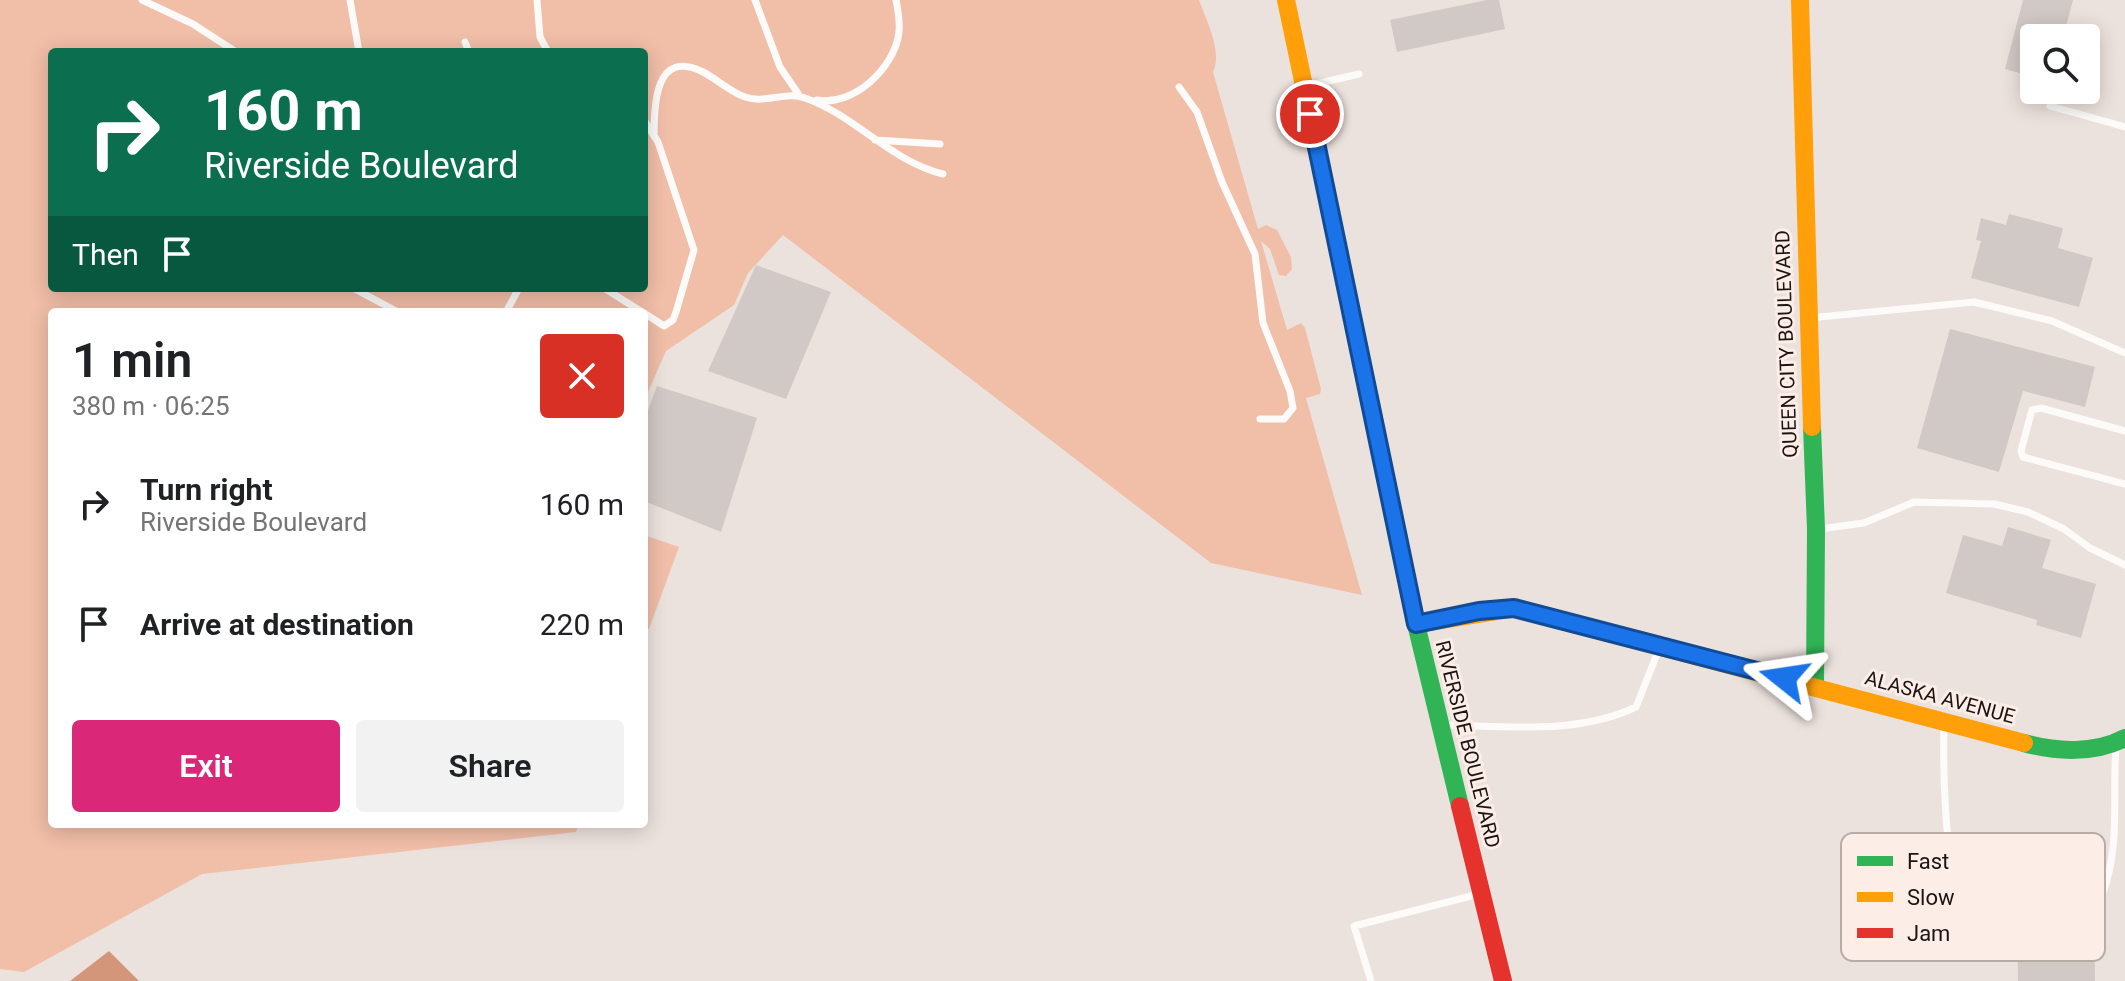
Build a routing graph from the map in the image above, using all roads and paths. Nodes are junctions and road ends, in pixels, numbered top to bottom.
1 (143, 0) edge
2 (350, 0) edge
3 (537, 0) edge
4 (755, 0) edge
5 (896, 0) edge
6 (1286, 0) edge
7 (1800, 0) edge
8 (465, 42) dead end
9 (230, 48) edge
10 (358, 48) edge
11 (467, 48) edge
12 (546, 48) edge
13 (1359, 74) dead end
14 (1305, 86) junction
15 (1179, 87) dead end
16 (804, 98) junction
17 (2050, 106) dead end
18 (648, 126) edge
19 (2125, 127) edge
20 (654, 136) junction
21 (875, 140) junction
22 (940, 144) dead end
23 (943, 174) dead end
24 (360, 292) edge
25 (610, 292) edge
26 (390, 308) edge
27 (635, 308) edge
28 (648, 316) edge
29 (1806, 319) junction
30 (2125, 353) edge
31 (1260, 419) dead end
32 (2125, 431) edge
33 (2125, 484) edge
34 (1816, 529) junction
35 (2125, 565) edge
36 (1416, 624) junction
37 (1660, 645) junction
38 (1815, 686) junction
39 (1944, 722) junction
40 (1440, 725) junction
41 (2120, 741) edge
42 (1950, 833) edge
43 (2105, 888) edge
44 (1482, 894) junction
45 (1371, 981) edge
46 (1503, 981) edge

1 - 9 lane
2 - 10 lane
3 - 12 lane
4 - 16 lane
5 - 16 lane
6 - 14 street, RIVERSIDE BOULEVARD
7 - 29 street, QUEEN CITY BOULEVARD
8 - 11 lane
13 - 14 lane
14 - 36 street, RIVERSIDE BOULEVARD
15 - 31 lane
16 - 20 lane
16 - 21 lane
17 - 19 lane
18 - 20 lane
20 - 28 lane
21 - 22 lane
21 - 23 lane
24 - 26 lane
25 - 27 lane
29 - 30 lane
29 - 34 street, QUEEN CITY BOULEVARD
32 - 33 lane
34 - 35 lane
34 - 38 street, QUEEN CITY BOULEVARD
36 - 37 street, ALASKA AVENUE
36 - 40 street, RIVERSIDE BOULEVARD
37 - 38 street, ALASKA AVENUE
37 - 40 lane
38 - 39 street, ALASKA AVENUE
39 - 41 street, ALASKA AVENUE
39 - 42 lane
40 - 44 street, RIVERSIDE BOULEVARD
41 - 43 lane
44 - 45 lane
44 - 46 street, RIVERSIDE BOULEVARD

